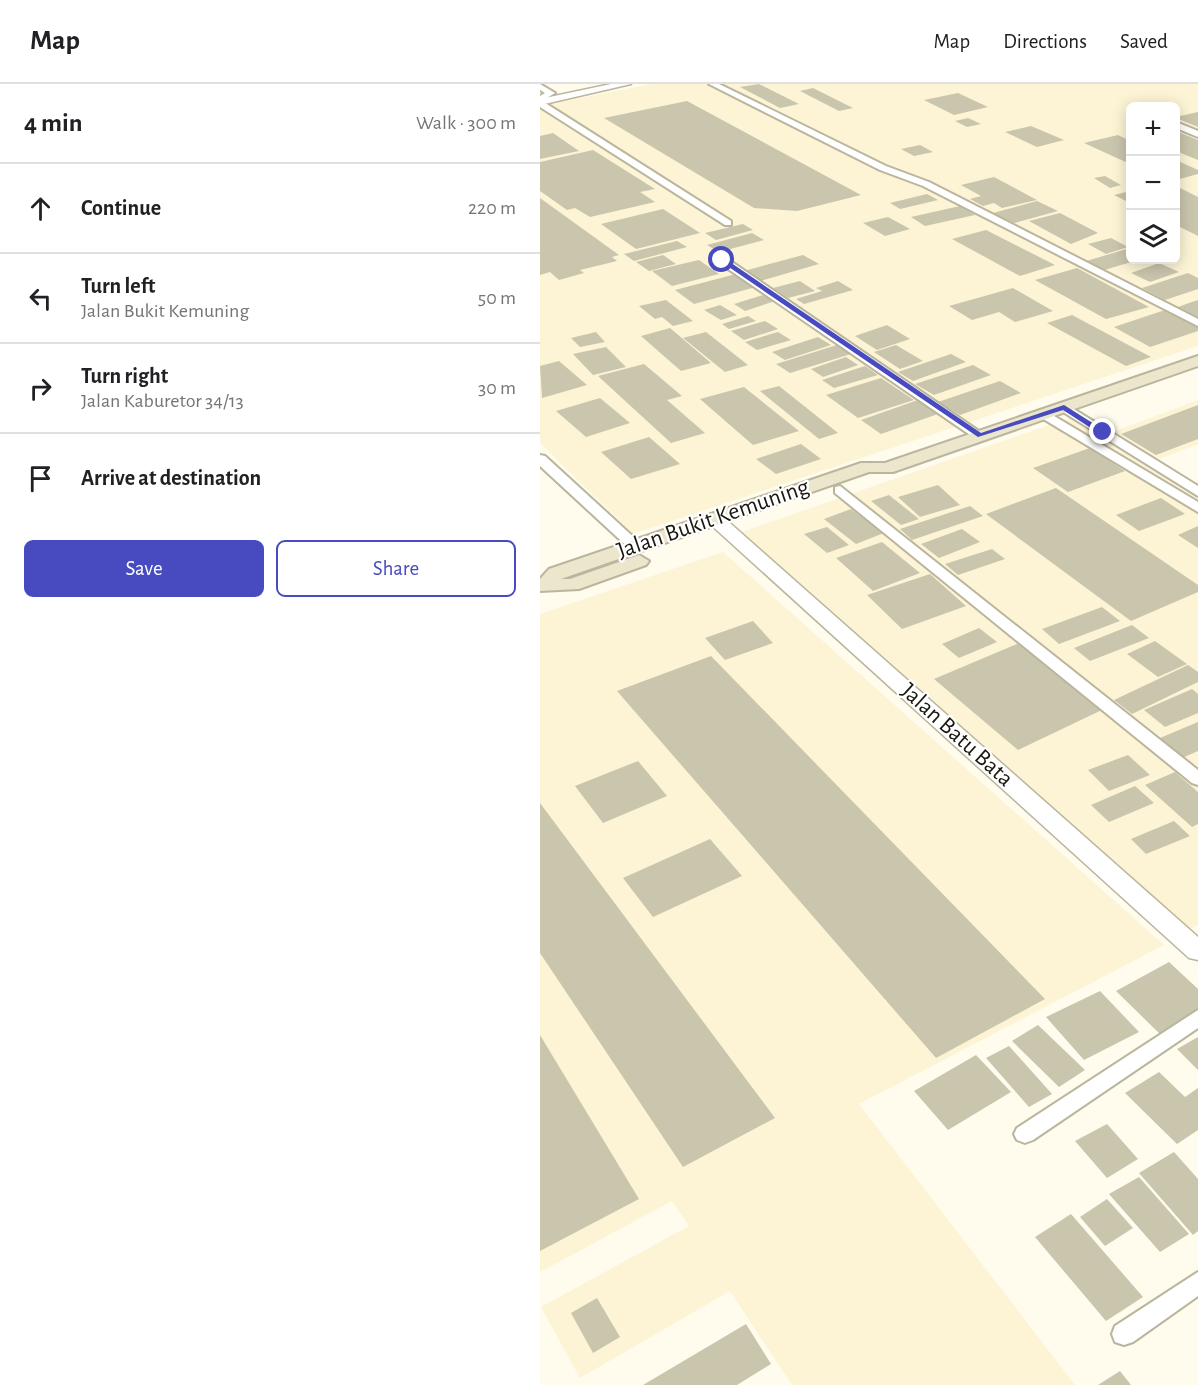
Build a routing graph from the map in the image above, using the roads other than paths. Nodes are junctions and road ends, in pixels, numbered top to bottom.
1 (600, 84) edge
2 (626, 84) edge
3 (713, 84) edge
4 (540, 86) edge
5 (585, 87) junction
6 (542, 99) edge
7 (1180, 127) edge
8 (1198, 134) edge
9 (728, 223) dead end
10 (722, 260) dead end
11 (1198, 324) edge
12 (1198, 361) edge
13 (1064, 407) junction
14 (1044, 414) junction
15 (980, 436) junction
16 (540, 459) edge
17 (886, 468) junction
18 (840, 490) junction
19 (1198, 492) edge
20 (1198, 508) edge
21 (721, 525) junction
22 (635, 546) junction
23 (542, 586) edge
24 (1198, 778) edge
25 (1196, 946) edge
26 (1198, 1018) edge
27 (1025, 1134) dead end
28 (1198, 1283) edge
29 (1124, 1334) dead end

1 - 5 street
2 - 6 street
3 - 11 street
4 - 5 street
4 - 6 street
5 - 6 street
6 - 9 street
7 - 8 street
10 - 15 street
12 - 13 main road, Jalan Bukit Kemuning
13 - 14 main road, Jalan Bukit Kemuning
13 - 19 street
14 - 15 main road, Jalan Bukit Kemuning
14 - 20 street
15 - 17 main road, Jalan Bukit Kemuning
16 - 22 street
17 - 18 main road, Jalan Bukit Kemuning
17 - 21 main road, Jalan Bukit Kemuning
18 - 21 main road, Jalan Bukit Kemuning
18 - 24 street
21 - 22 main road, Jalan Bukit Kemuning
21 - 23 main road, Jalan Bukit Kemuning
21 - 25 street, Jalan Batu Bata
22 - 23 main road, Jalan Bukit Kemuning
26 - 27 street
28 - 29 street

